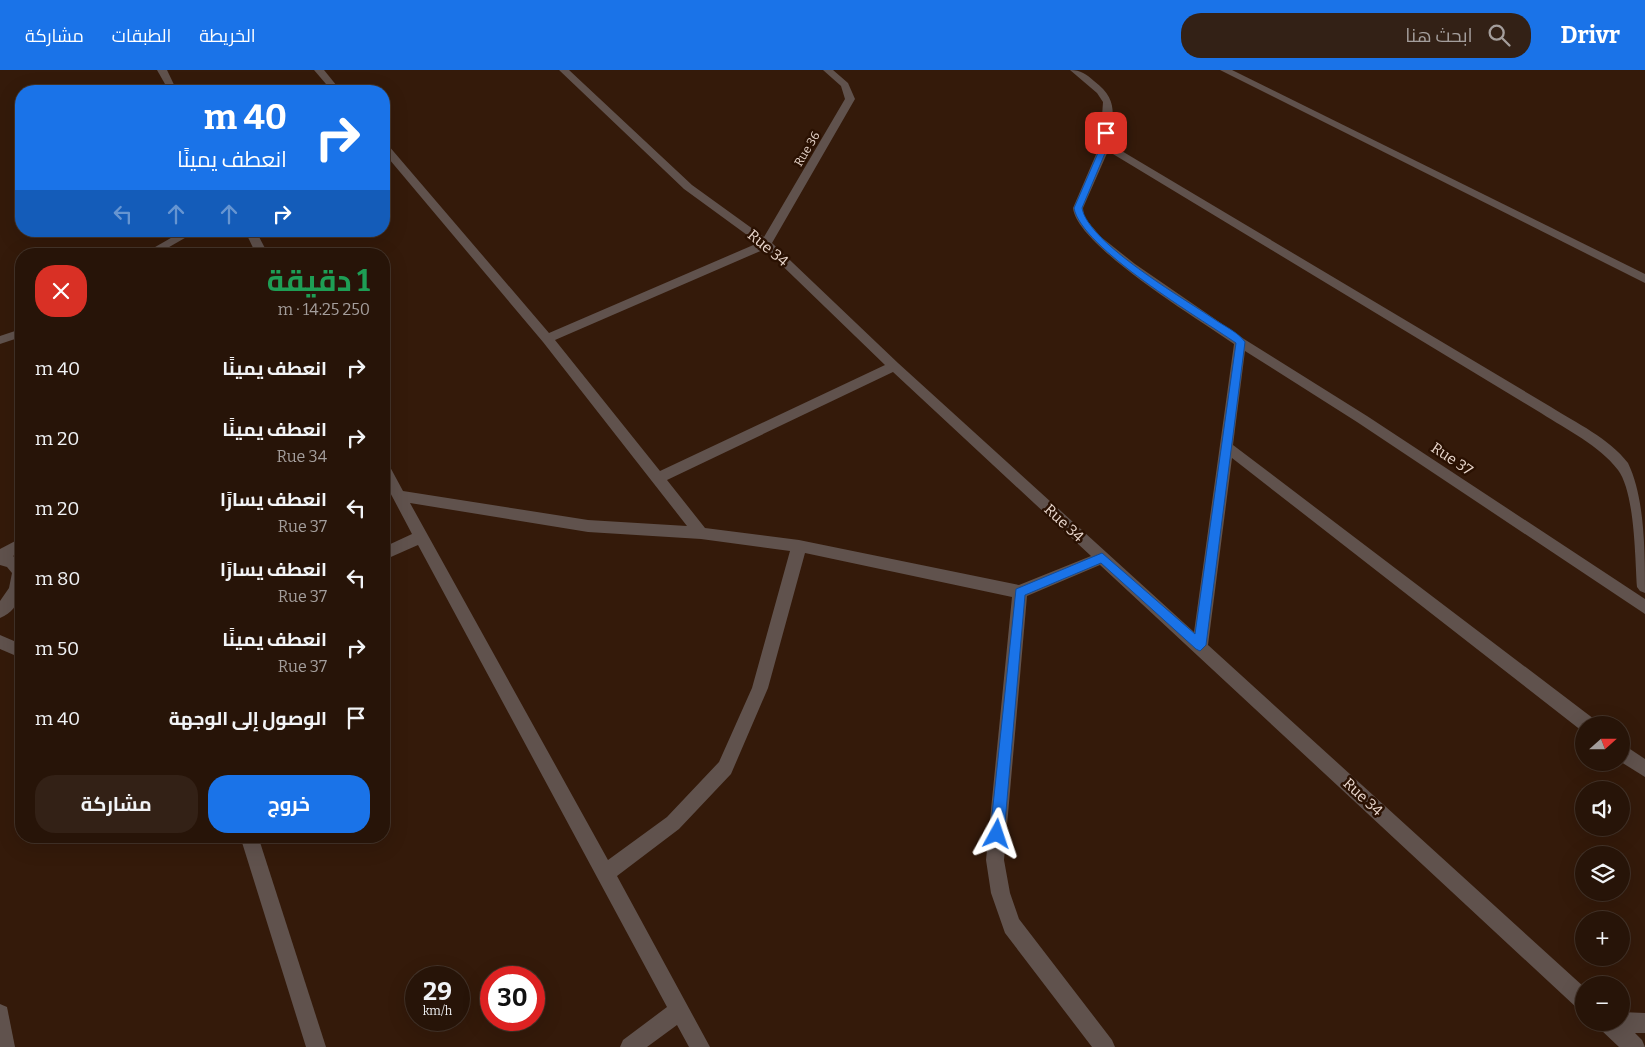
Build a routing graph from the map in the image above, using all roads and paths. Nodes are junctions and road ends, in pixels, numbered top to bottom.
1 (162, 70) edge
2 (319, 70) edge
3 (564, 70) edge
4 (828, 70) edge
5 (1075, 70) edge
6 (1225, 70) edge
7 (170, 85) edge
8 (332, 85) edge
9 (1105, 146) junction
10 (390, 154) edge
11 (181, 237) edge
12 (766, 244) junction
13 (159, 248) edge
14 (1645, 279) edge
15 (15, 335) edge
16 (547, 339) junction
17 (0, 340) edge
18 (1240, 342) junction
19 (894, 366) junction
20 (1227, 447) junction
21 (657, 478) junction
22 (390, 480) edge
23 (399, 496) junction
24 (701, 533) junction
25 (421, 537) junction
26 (799, 546) junction
27 (15, 548) edge
28 (390, 551) edge
29 (0, 557) edge
30 (1102, 558) junction
31 (15, 565) edge
32 (1645, 587) edge
33 (15, 592) edge
34 (1020, 592) junction
35 (1645, 607) edge
36 (0, 611) edge
37 (0, 642) edge
38 (1200, 645) junction
39 (15, 648) edge
40 (1576, 716) edge
41 (1630, 758) edge
42 (1645, 769) edge
43 (251, 843) edge
44 (605, 873) junction
45 (1575, 993) edge
46 (680, 1010) junction
47 (0, 1014) edge
48 (1630, 1022) edge
49 (1645, 1023) edge
50 (1617, 1031) edge
51 (5, 1047) edge
52 (316, 1047) edge
53 (630, 1047) edge
54 (700, 1047) edge
55 (1105, 1047) edge
56 (1635, 1047) edge

1 - 7 street
2 - 8 street
3 - 12 street, Rue 34
4 - 12 street, Rue 36
5 - 9 street, Rue 37
6 - 14 street
9 - 18 street, Rue 37
9 - 32 street
10 - 16 street
11 - 13 street
12 - 16 street
12 - 19 street, Rue 34
15 - 17 street
16 - 21 street
18 - 20 street
18 - 35 street, Rue 37
19 - 21 street
19 - 30 street, Rue 34
20 - 38 street
20 - 40 street
21 - 24 street
22 - 23 street
23 - 24 street
23 - 25 street
24 - 26 street
25 - 28 street
25 - 44 street
26 - 34 street
26 - 44 street
27 - 29 street
29 - 31 street
30 - 34 street
30 - 38 street, Rue 34
33 - 36 street
34 - 55 street
37 - 39 street
38 - 45 street, Rue 34
41 - 42 street
43 - 52 street
44 - 46 street
46 - 53 street
46 - 54 street
47 - 51 street
48 - 49 street
50 - 56 street

